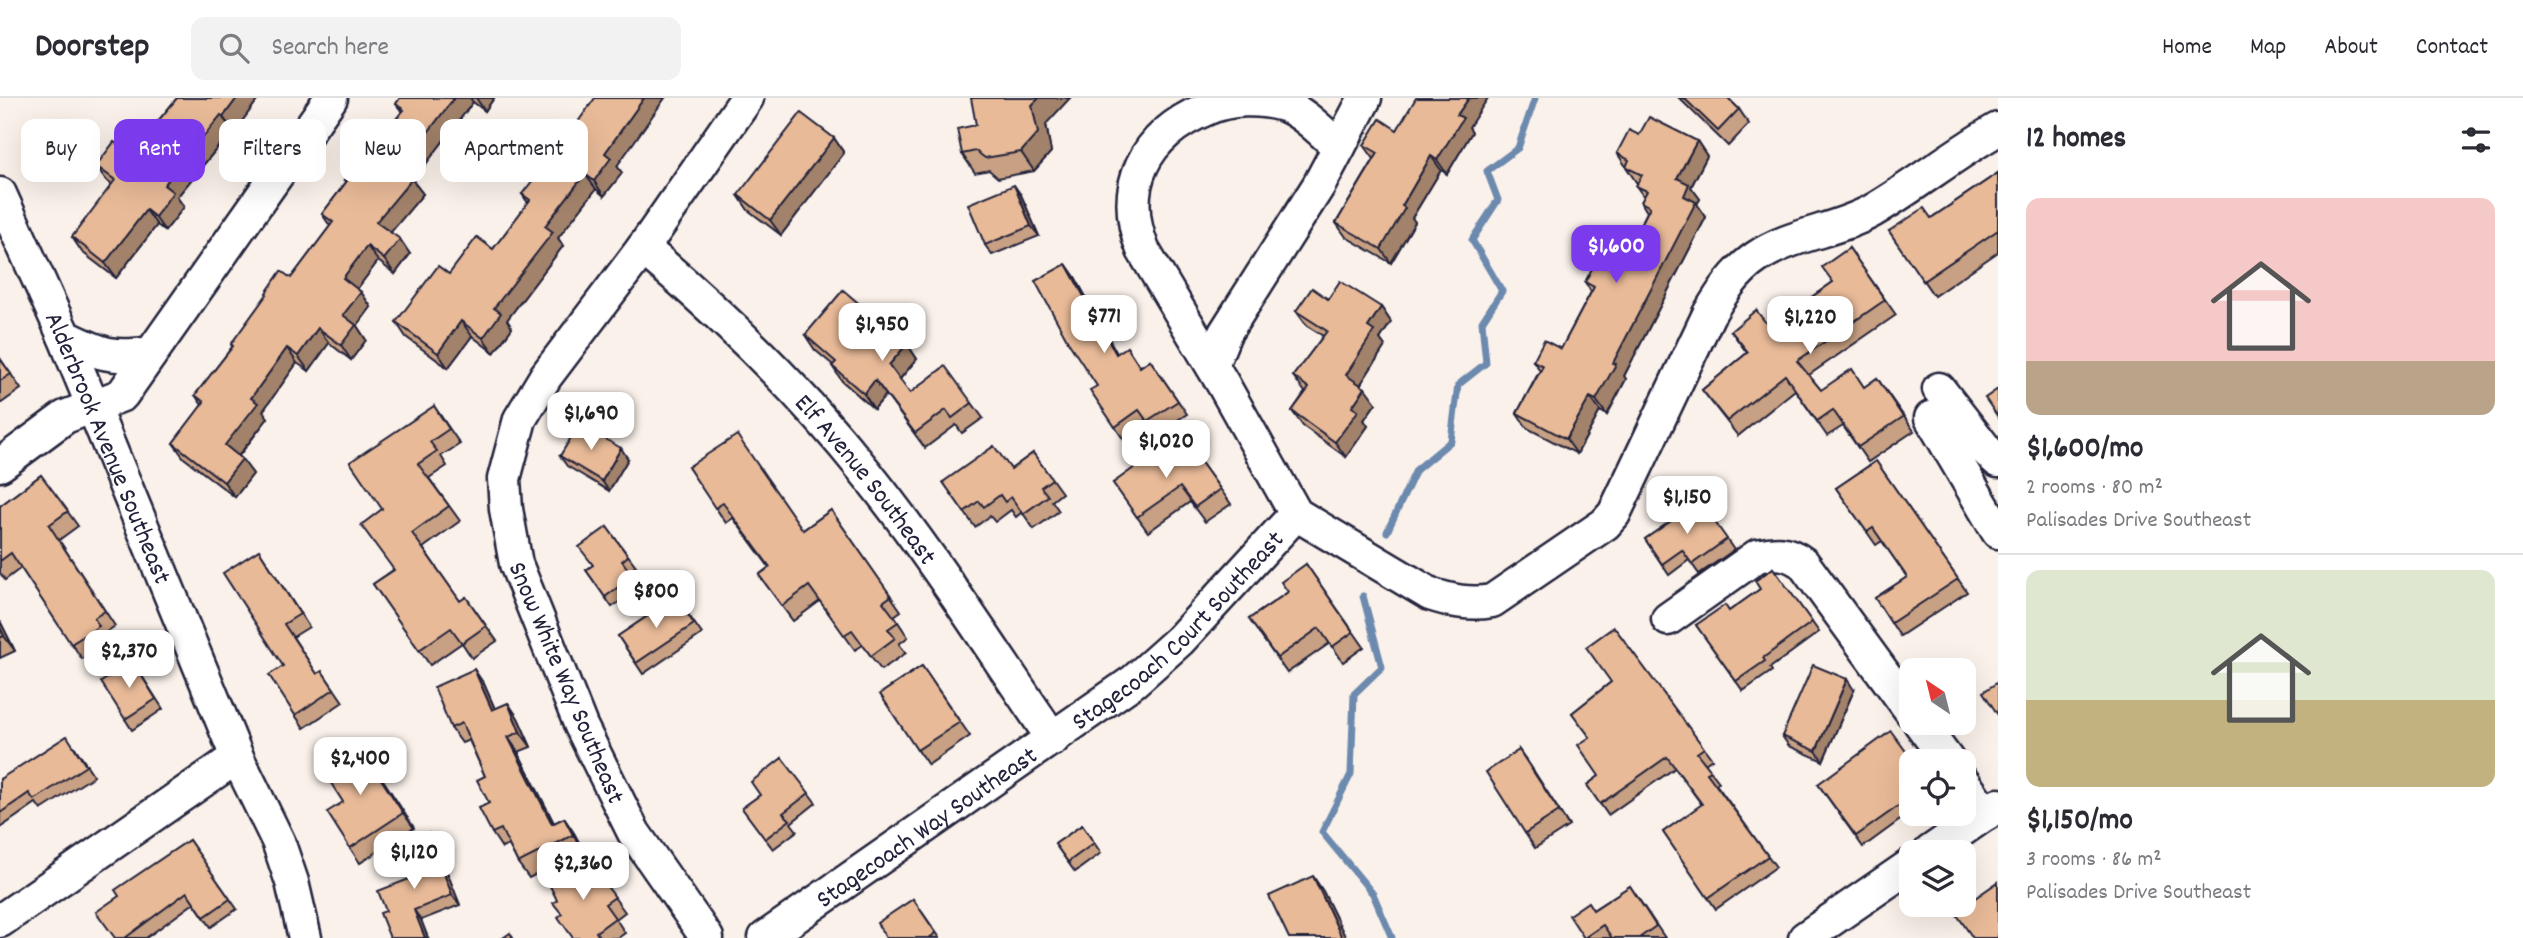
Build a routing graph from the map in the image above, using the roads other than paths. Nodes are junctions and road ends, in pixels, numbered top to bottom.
1 (331, 98) edge
2 (747, 98) edge
3 (1365, 98) edge
4 (1998, 129) edge
5 (1339, 147) junction
6 (0, 194) edge
7 (643, 248) junction
8 (64, 336) junction
9 (151, 353) junction
10 (1212, 365) junction
11 (93, 404) junction
12 (1998, 461) edge
13 (0, 466) edge
14 (1296, 514) junction
15 (1998, 532) edge
16 (1668, 620) dead end
17 (1899, 694) edge
18 (1053, 739) junction
19 (237, 757) junction
20 (1976, 795) edge
21 (1992, 810) edge
22 (1948, 840) edge
23 (1899, 873) edge
24 (0, 921) edge
25 (304, 938) edge
26 (707, 938) edge
27 (765, 938) edge
28 (1805, 938) edge

1 - 9 street
2 - 7 street, Snow White Way Southeast
3 - 5 street
4 - 14 street
5 - 10 street
5 - 10 street
6 - 8 street, Alderbrook Avenue Southeast
7 - 18 street, Elf Avenue Southeast
7 - 26 street, Snow White Way Southeast
8 - 9 street
8 - 11 street, Alderbrook Avenue Southeast
9 - 11 street
10 - 14 street
11 - 13 street
11 - 19 street, Alderbrook Avenue Southeast
12 - 15 street
14 - 18 street, Stagecoach Court Southeast
16 - 17 street
18 - 27 street, Stagecoach Way Southeast
19 - 24 street
19 - 25 street, Alderbrook Avenue Southeast
20 - 21 street
21 - 22 street
23 - 28 street

